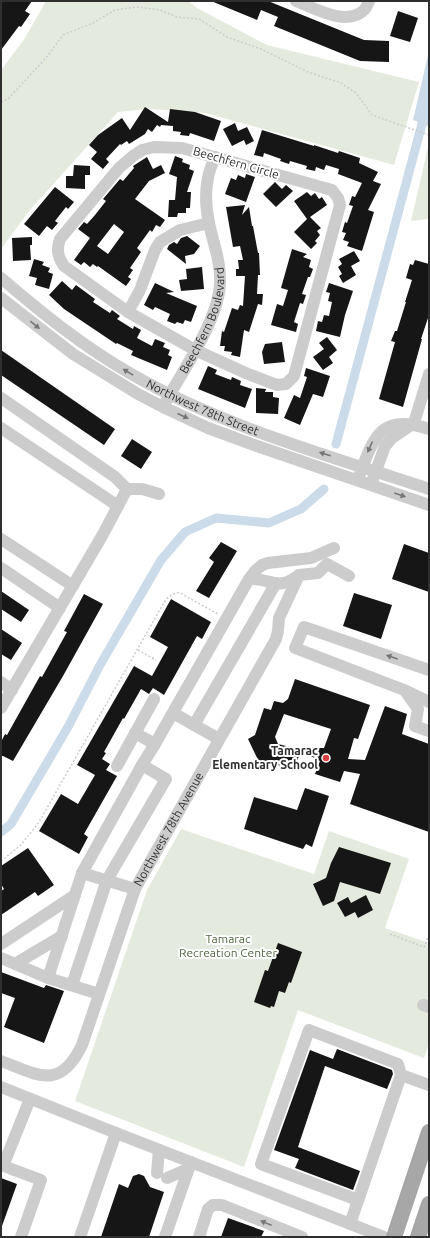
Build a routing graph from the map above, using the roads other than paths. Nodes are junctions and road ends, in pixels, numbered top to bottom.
1 (296, 1) edge
2 (369, 1) edge
3 (215, 157) junction
4 (209, 223) junction
5 (1, 278) edge
6 (14, 289) junction
7 (2, 301) edge
8 (128, 312) junction
9 (195, 350) junction
10 (429, 374) edge
11 (170, 394) junction
12 (1, 398) edge
13 (163, 407) junction
14 (414, 424) junction
15 (1, 428) edge
16 (429, 429) edge
17 (362, 467) junction
18 (376, 472) junction
19 (357, 481) junction
20 (371, 486) junction
21 (127, 489) junction
22 (429, 489) edge
23 (159, 494) dead end
24 (429, 505) edge
25 (118, 506) junction
26 (1, 539) edge
27 (334, 548) dead end
28 (1, 568) edge
29 (299, 575) junction
30 (350, 576) dead end
31 (249, 579) junction
32 (276, 583) junction
33 (73, 586) junction
34 (60, 608) junction
35 (429, 670) edge
36 (1, 682) edge
37 (12, 690) junction
38 (404, 690) junction
39 (154, 700) dead end
40 (2, 702) edge
41 (429, 702) edge
42 (173, 713) junction
43 (194, 725) junction
44 (429, 731) edge
45 (136, 733) junction
46 (219, 740) junction
47 (155, 744) junction
48 (142, 765) junction
49 (117, 766) dead end
50 (82, 873) junction
51 (107, 880) junction
52 (135, 889) junction
53 (75, 895) junction
54 (62, 936) junction
55 (1, 944) edge
56 (1, 958) edge
57 (15, 964) junction
58 (48, 978) junction
59 (72, 985) junction
60 (99, 994) junction
61 (1, 1061) edge
62 (402, 1075) junction
63 (429, 1085) edge
64 (1, 1087) edge
65 (30, 1099) junction
66 (429, 1132) edge
67 (116, 1133) junction
68 (158, 1150) junction
69 (2, 1166) edge
70 (190, 1166) junction
71 (358, 1200) junction
72 (405, 1202) junction
73 (429, 1204) edge
74 (350, 1224) junction
75 (21, 1237) edge
76 (80, 1237) edge
77 (165, 1237) edge
78 (199, 1237) edge
79 (302, 1237) edge
80 (384, 1237) edge
81 (394, 1237) edge
82 (406, 1237) edge
83 (418, 1237) edge

1 - 2 street
3 - 4 street, Beechfern Boulevard
3 - 8 street, Beechfern Circle
3 - 9 street, Beechfern Circle
4 - 8 street
4 - 9 street, Beechfern Boulevard
5 - 6 street, Northwest 78th Street
6 - 7 street
11 -> 6 street, Northwest 78th Street
7 -> 13 street, Northwest 78th Street
8 - 9 street, Beechfern Circle
9 - 11 street, Beechfern Boulevard
10 - 14 street
11 - 13 street, Beechfern Boulevard
17 -> 11 street, Northwest 78th Street
12 - 21 street
13 -> 19 street, Northwest 78th Street
14 - 16 street
14 -> 17 street
14 - 18 street
15 - 25 street
17 - 18 street, Northwest 78th Street
17 - 19 street
18 - 20 street
18 - 22 street, Northwest 78th Street
19 - 20 street, Northwest 78th Street
20 -> 24 street, Northwest 78th Street
21 - 23 street
21 - 25 street
25 - 33 street
26 - 33 street
27 - 31 street
28 - 34 street
29 - 30 street
29 - 32 street
29 - 46 street, Northwest 78th Avenue
31 - 32 street
31 - 42 street
32 - 43 street
33 - 34 street
34 - 37 street
35 -> 38 street
36 - 37 street
37 - 40 street
38 - 41 street
38 - 44 street
39 - 45 street
42 - 43 street
42 - 47 street
43 - 46 street
45 - 47 street
45 - 49 street
46 - 52 street, Northwest 78th Avenue
47 - 48 street
48 - 50 street
48 - 51 street
50 - 51 street
50 - 53 street
51 - 52 street
51 - 59 street
52 - 60 street, Northwest 78th Avenue
53 - 54 street
53 - 55 street
54 - 57 street
54 - 58 street
56 - 57 street
57 - 58 street
58 - 59 street
59 - 60 street
60 - 61 street, Northwest 78th Avenue
62 - 63 street
62 - 71 street
62 - 71 street
64 - 65 street
65 - 67 street
65 - 69 street
66 - 72 main road
67 - 68 street
67 - 76 street
68 - 70 street
68 - 70 street
69 - 75 street
70 - 74 street
70 - 77 street
71 - 74 street
72 - 81 main road
72 - 82 main road
73 - 83 main road
74 - 80 street
79 -> 78 street

